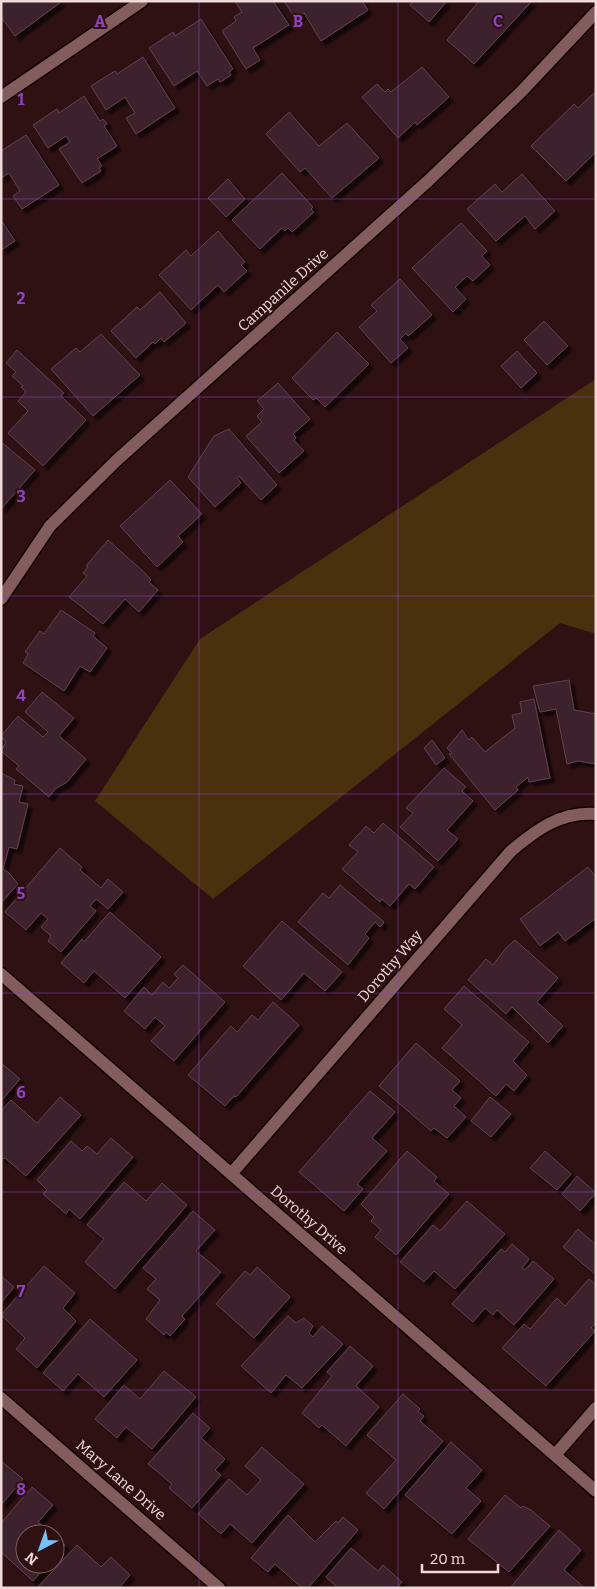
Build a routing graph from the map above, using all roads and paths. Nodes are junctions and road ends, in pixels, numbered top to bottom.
1 (142, 1) edge
2 (596, 12) edge
3 (1, 97) edge
4 (1, 599) edge
5 (596, 814) edge
6 (1, 974) edge
7 (231, 1174) junction
8 (1, 1398) edge
9 (596, 1408) edge
10 (555, 1455) junction
11 (596, 1491) edge
12 (219, 1588) edge

1 - 3 street
2 - 4 street, Campanile Drive
5 - 7 street, Dorothy Way
6 - 7 street, Dorothy Drive
7 - 10 street, Dorothy Drive
8 - 12 street, Mary Lane Drive
9 - 10 street
10 - 11 street, Dorothy Drive

